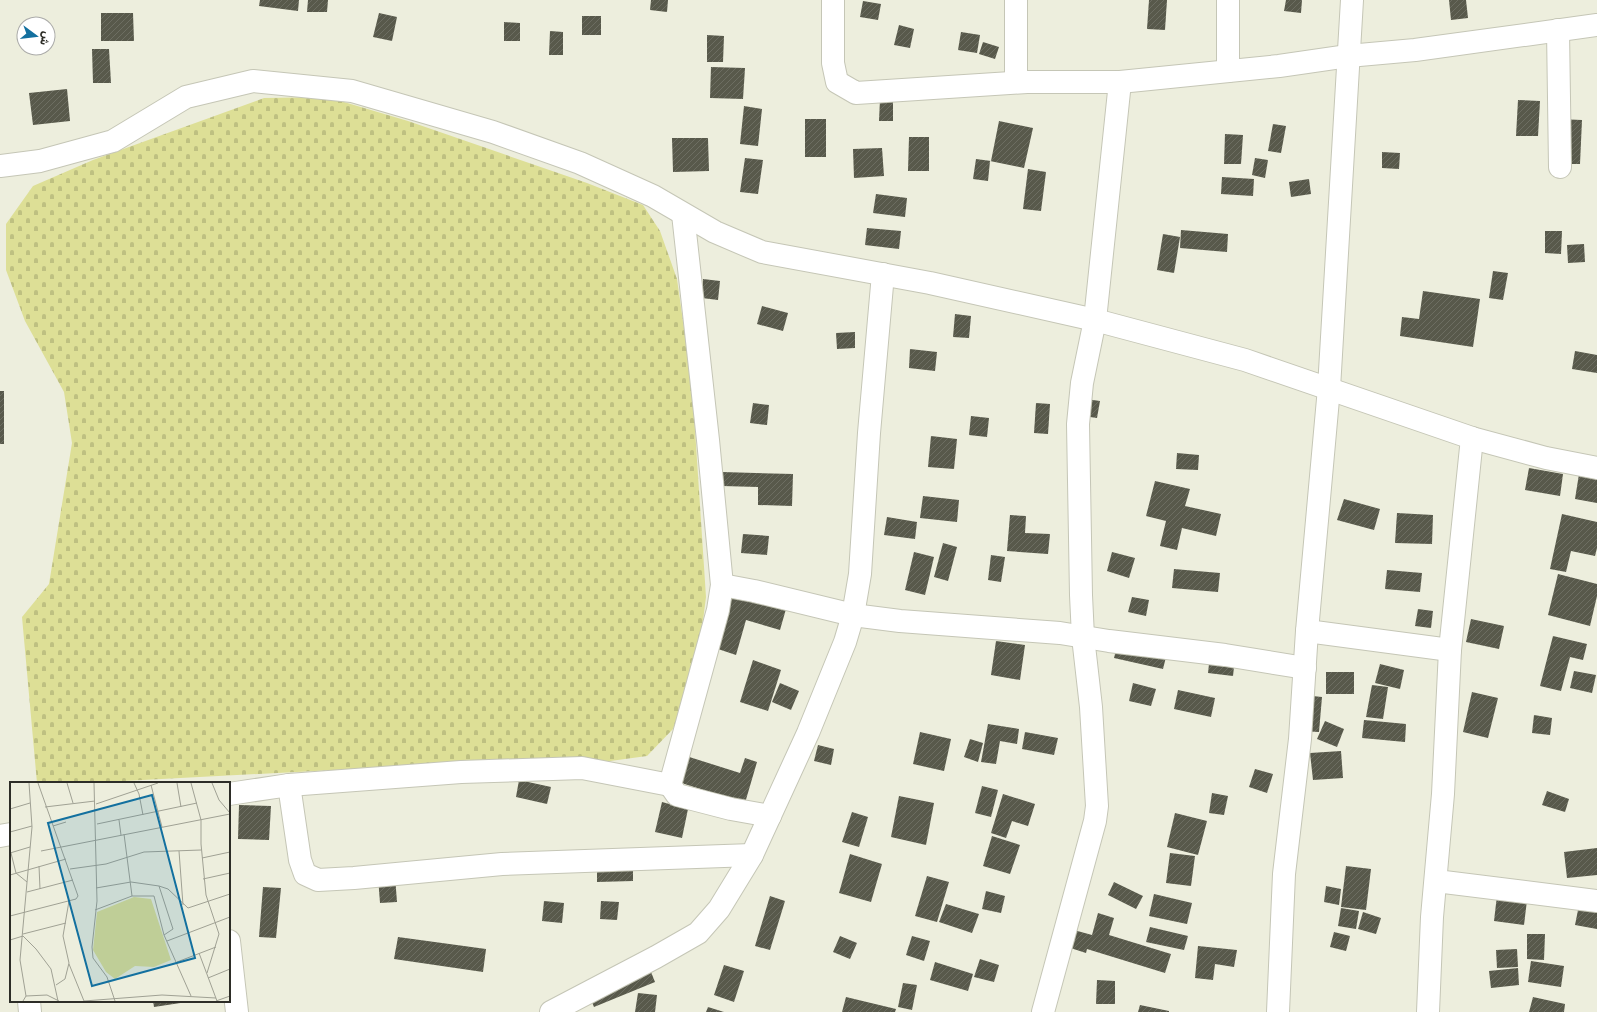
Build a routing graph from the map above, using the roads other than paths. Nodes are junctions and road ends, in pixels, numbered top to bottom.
1 (833, 0) edge
2 (1016, 0) edge
3 (1228, 0) edge
4 (1352, 0) edge
5 (1597, 25) edge
6 (1558, 30) junction
7 (1348, 56) junction
8 (1228, 71) junction
9 (1016, 82) junction
10 (1120, 82) junction
11 (0, 166) edge
12 (1560, 167) dead end
13 (683, 214) junction
14 (883, 274) junction
15 (1095, 320) junction
16 (1329, 388) junction
17 (1472, 438) junction
18 (1597, 468) edge
19 (722, 585) junction
20 (853, 615) junction
21 (1307, 631) junction
22 (1084, 637) junction
23 (1450, 650) junction
24 (1306, 668) junction
25 (289, 785) junction
26 (670, 785) junction
27 (230, 794) edge
28 (770, 816) junction
29 (10, 834) edge
30 (0, 836) edge
31 (752, 854) junction
32 (1436, 881) junction
33 (1597, 901) edge
34 (230, 950) edge
35 (29, 1002) edge
36 (30, 1012) edge
37 (237, 1012) edge
38 (551, 1012) edge
39 (1043, 1012) edge
40 (1278, 1012) edge
41 (1428, 1012) edge

1 - 9 street
2 - 9 street
3 - 8 street
4 - 7 street
5 - 6 street
6 - 7 street
6 - 12 street
7 - 8 street
7 - 16 street
8 - 10 street
9 - 10 street
10 - 15 street
11 - 13 street
13 - 14 street
13 - 19 street
14 - 15 street
14 - 20 street
15 - 16 street
15 - 22 street
16 - 17 street
16 - 21 street
17 - 18 street
17 - 23 street
19 - 20 street
19 - 26 street
20 - 22 street
20 - 28 street
21 - 23 street
21 - 24 street
22 - 24 street
22 - 39 street
23 - 32 street
24 - 40 street
25 - 26 street
25 - 27 street
25 - 31 street
26 - 28 street
28 - 31 street
29 - 30 street
31 - 38 street
32 - 33 street
32 - 41 street
34 - 37 street
35 - 36 street

